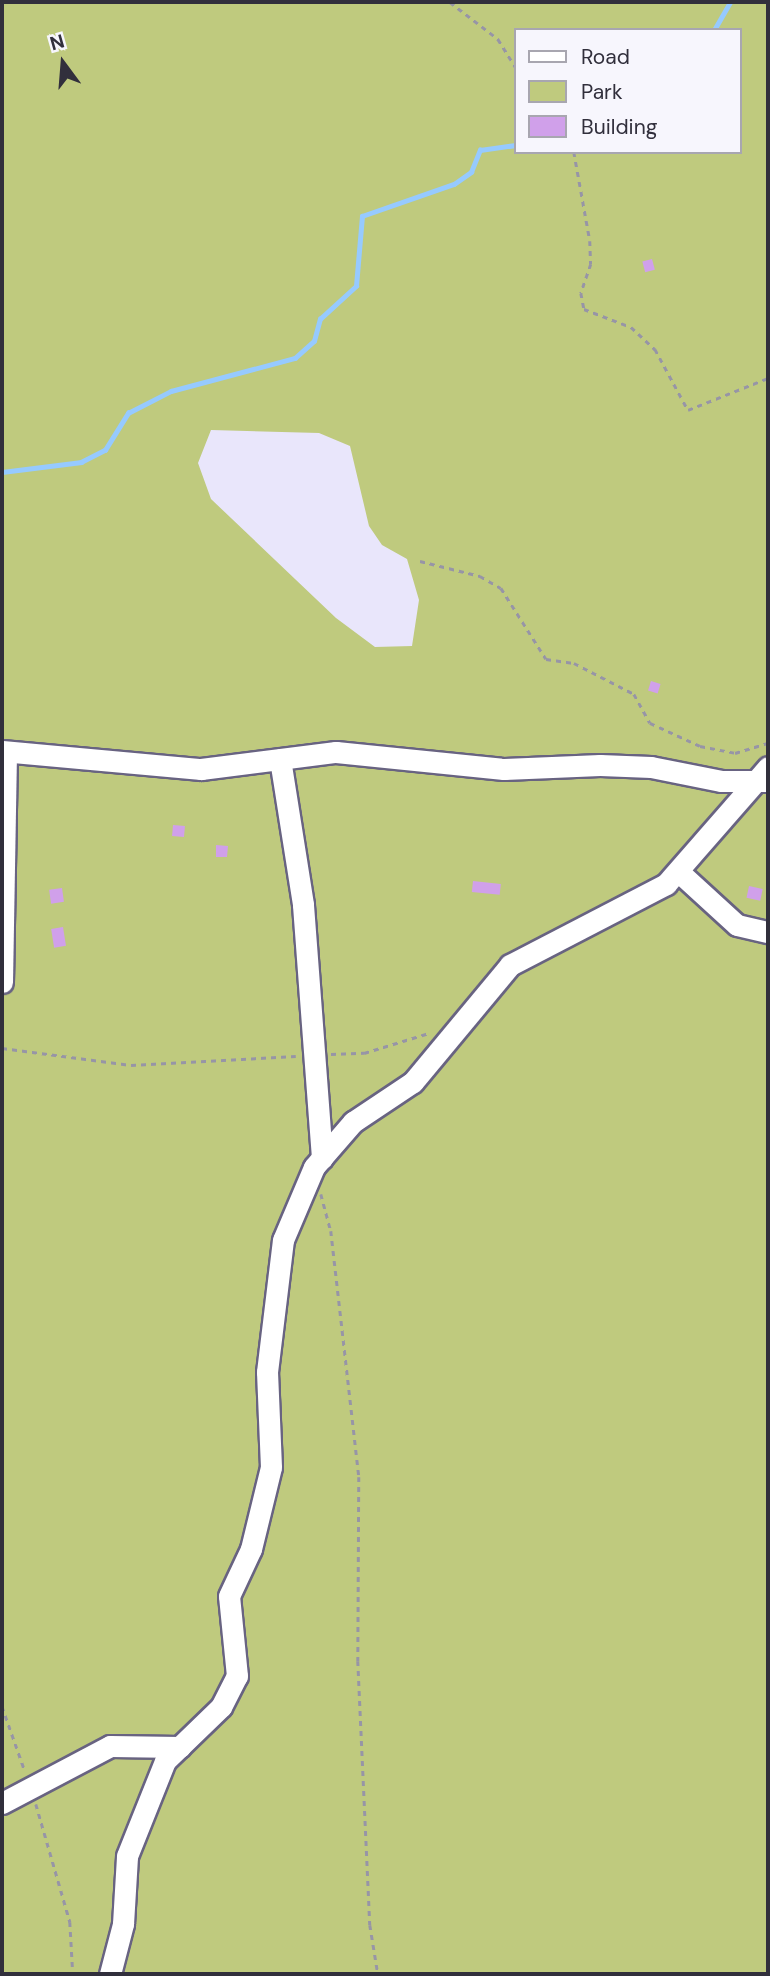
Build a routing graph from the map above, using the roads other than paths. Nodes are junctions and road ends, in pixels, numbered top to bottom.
1 (4, 751) edge
2 (279, 759) junction
3 (765, 776) edge
4 (680, 873) junction
5 (768, 932) edge
6 (2, 982) edge
7 (318, 1163) junction
8 (180, 1747) junction
9 (2, 1803) edge
10 (110, 1974) edge

1 - 2 street
1 - 6 street
2 - 3 street
2 - 7 street
3 - 4 street
4 - 5 street
4 - 7 street
7 - 8 street
8 - 9 street
8 - 10 street

